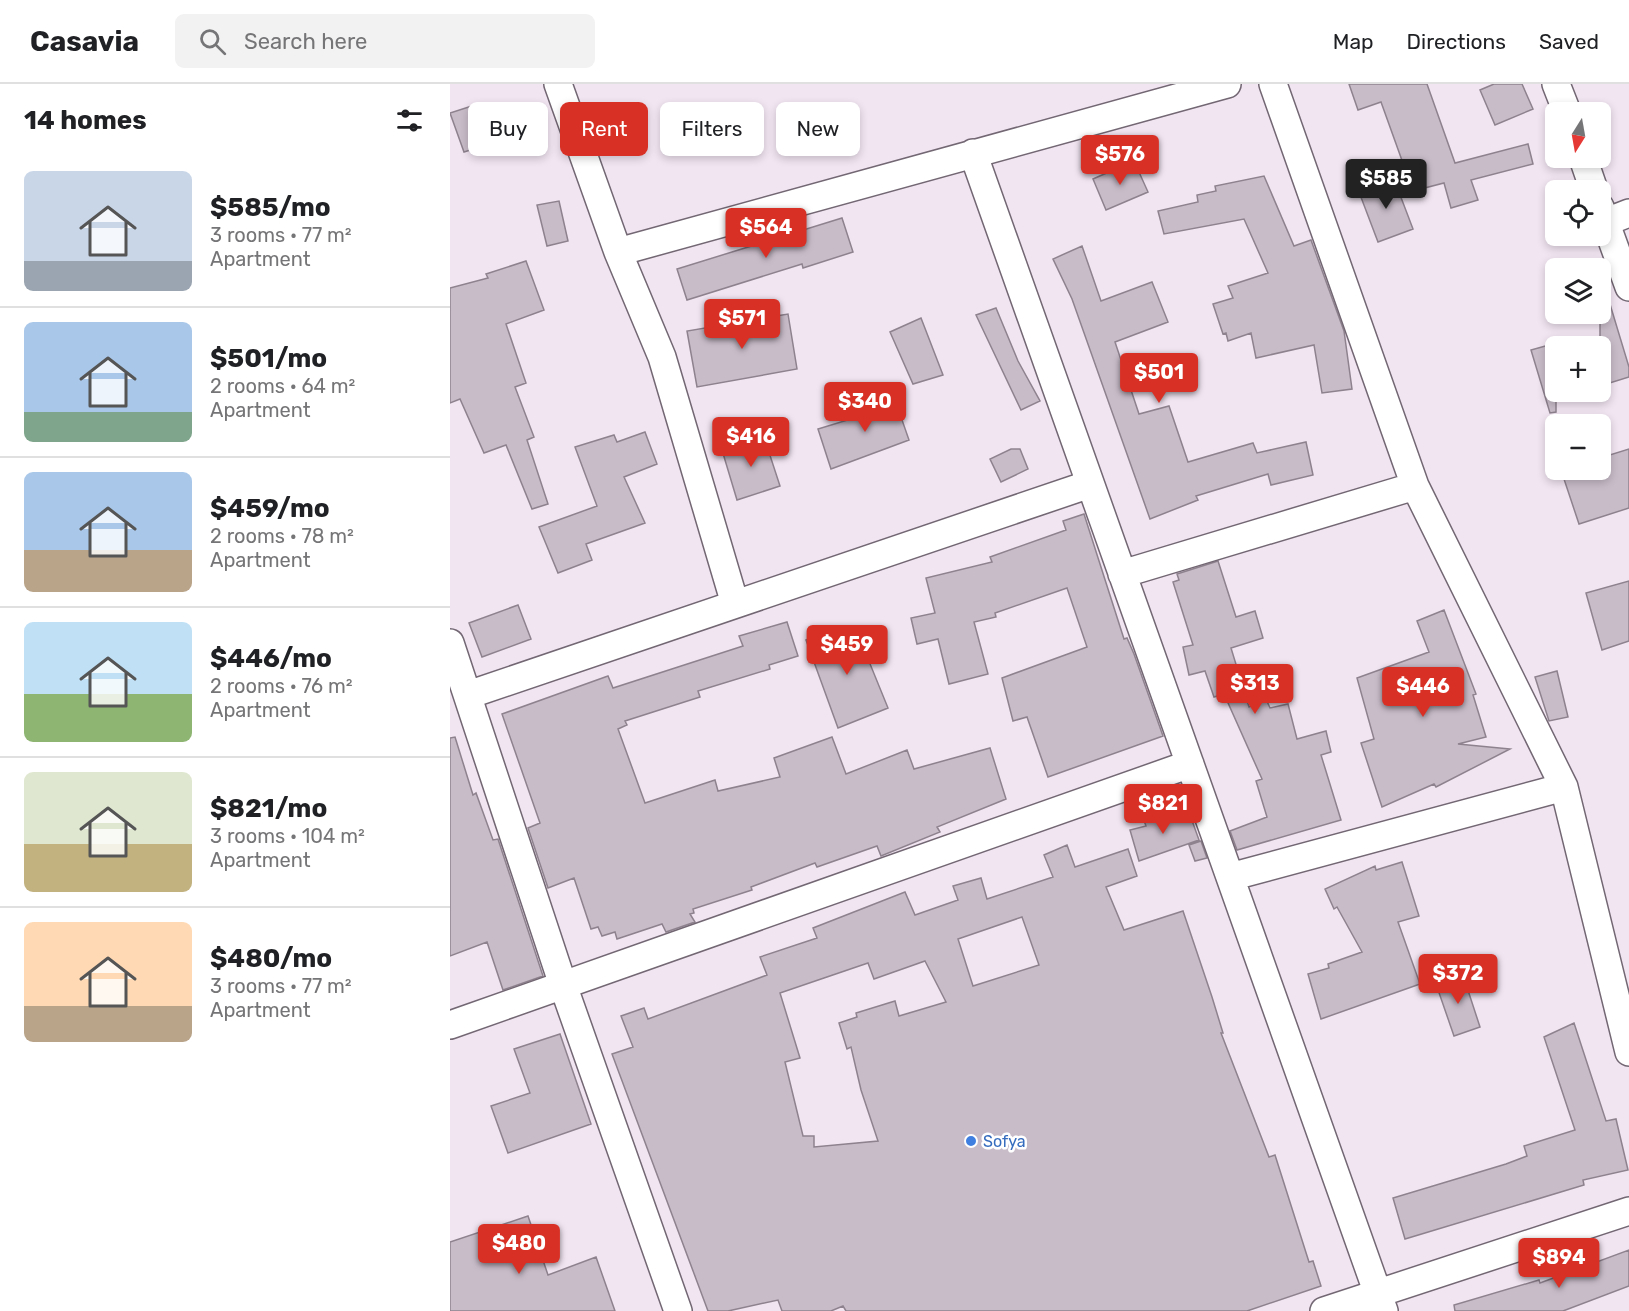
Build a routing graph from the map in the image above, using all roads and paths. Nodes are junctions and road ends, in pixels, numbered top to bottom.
1 (558, 84) edge
2 (1227, 84) edge
3 (1273, 84) edge
4 (1556, 84) edge
5 (1563, 102) edge
6 (974, 153) junction
7 (1612, 214) edge
8 (618, 252) junction
9 (1629, 287) edge
10 (1090, 484) junction
11 (1415, 486) junction
12 (1122, 574) junction
13 (735, 604) junction
14 (450, 643) edge
15 (468, 695) junction
16 (1190, 764) junction
17 (1564, 787) junction
18 (1230, 877) junction
19 (563, 985) junction
20 (450, 1025) edge
21 (1629, 1052) edge
22 (1629, 1211) edge
23 (1381, 1302) edge
24 (678, 1311) edge
25 (1324, 1311) edge

1 - 8 street
2 - 6 street
3 - 11 street
4 - 5 street
6 - 8 street
6 - 10 street
7 - 9 street
8 - 13 street
10 - 12 street
10 - 13 street
11 - 12 street
11 - 17 street
12 - 16 street
13 - 15 street
14 - 15 street
15 - 19 street
16 - 18 street
16 - 19 street
17 - 18 street
17 - 21 street
18 - 23 street
19 - 20 street
19 - 24 street
22 - 23 street
23 - 25 street

